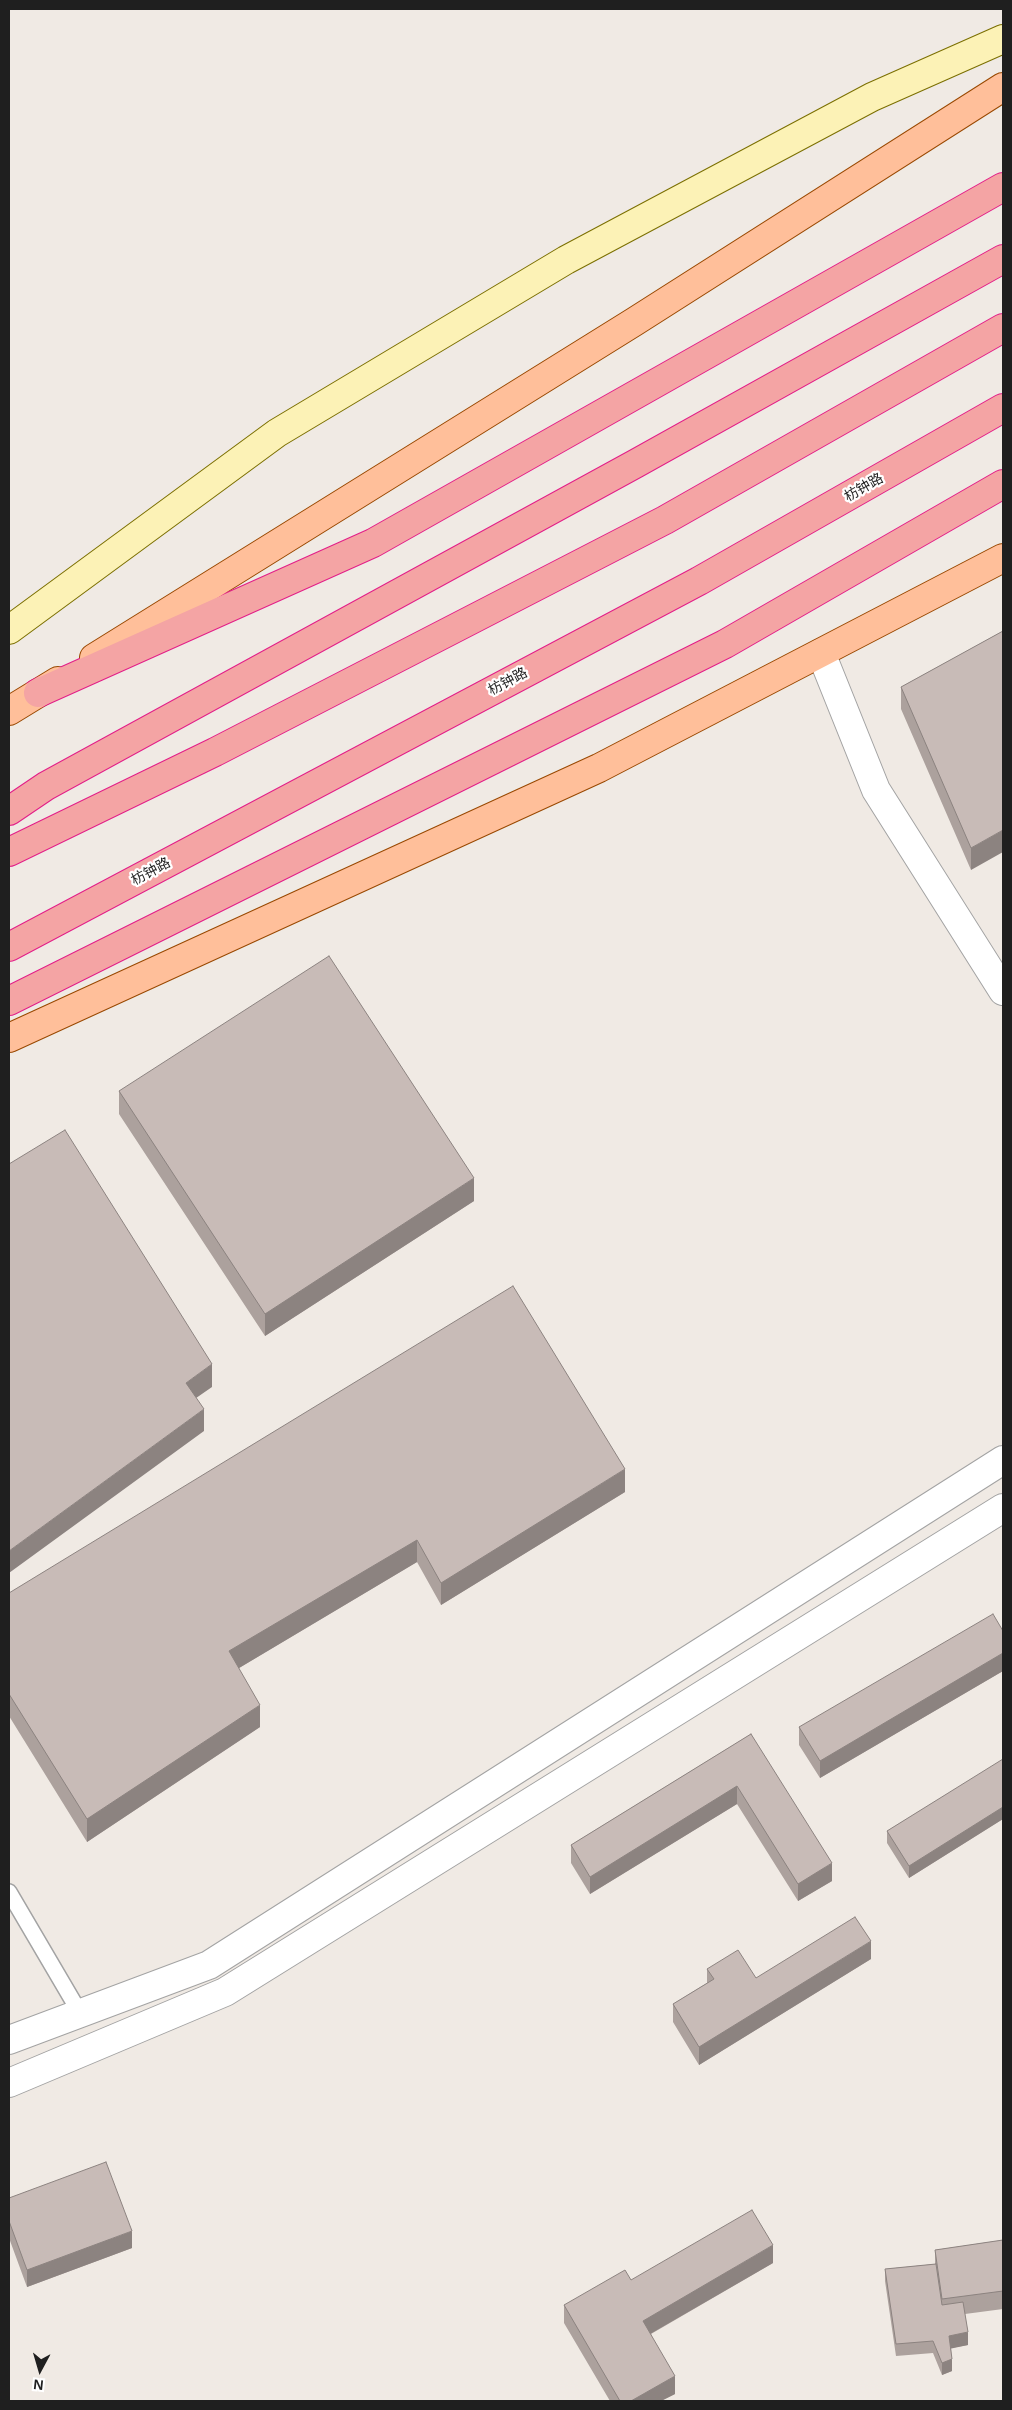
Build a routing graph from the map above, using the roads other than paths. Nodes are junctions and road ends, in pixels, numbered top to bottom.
1 (1003, 39) edge
2 (1003, 87) edge
3 (1003, 187) edge
4 (1003, 259) edge
5 (1003, 328) edge
6 (1003, 408) edge
7 (1003, 484) edge
8 (1003, 558) edge
9 (9, 630) edge
10 (821, 653) junction
11 (38, 693) junction
12 (9, 711) edge
13 (9, 812) edge
14 (9, 852) edge
15 (9, 947) edge
16 (1003, 991) edge
17 (9, 1001) edge
18 (9, 1038) edge
19 (1003, 1460) edge
20 (1003, 1508) edge
21 (9, 1892) edge
22 (80, 2013) junction
23 (9, 2040) edge
24 (9, 2083) edge

1 - 9 main road
2 - 11 main road
3 - 11 highway
4 - 13 highway
5 - 14 highway
6 - 15 highway, 枋钟路
7 - 17 highway
8 - 10 main road
10 - 16 street
10 - 18 main road
11 - 12 main road
19 - 22 street
20 - 24 street
21 - 22 lane
22 - 23 street

